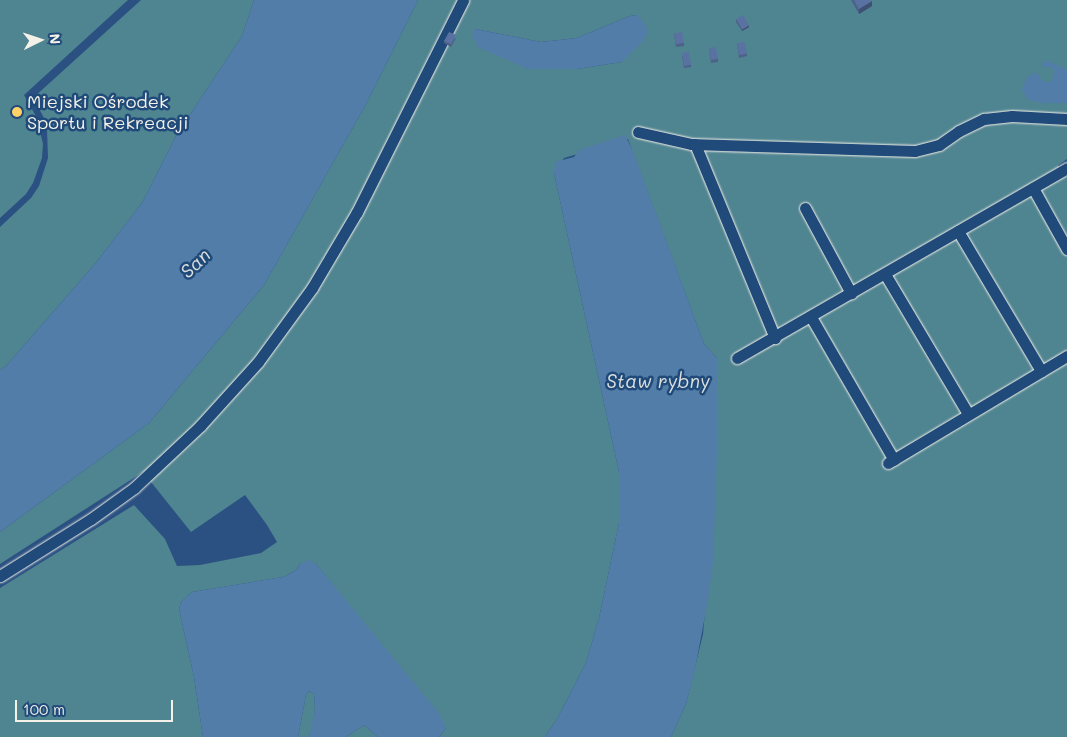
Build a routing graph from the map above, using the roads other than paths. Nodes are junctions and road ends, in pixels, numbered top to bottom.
1 (463, 0) edge
2 (1067, 119) edge
3 (638, 132) dead end
4 (694, 144) junction
5 (1067, 168) edge
6 (1033, 188) junction
7 (805, 208) dead end
8 (958, 231) junction
9 (1067, 249) edge
10 (885, 274) junction
11 (851, 294) junction
12 (811, 317) junction
13 (774, 338) junction
14 (1067, 356) edge
15 (737, 358) dead end
16 (1041, 371) junction
17 (968, 414) junction
18 (0, 576) edge

1 - 18 lane
2 - 4 lane
3 - 4 lane
4 - 13 lane
5 - 6 lane
6 - 8 lane
6 - 9 lane
7 - 11 lane
8 - 10 lane
8 - 16 lane
10 - 11 lane
10 - 17 lane
11 - 12 lane
12 - 13 lane
12 - 17 lane
13 - 15 lane
14 - 16 lane
16 - 17 lane

